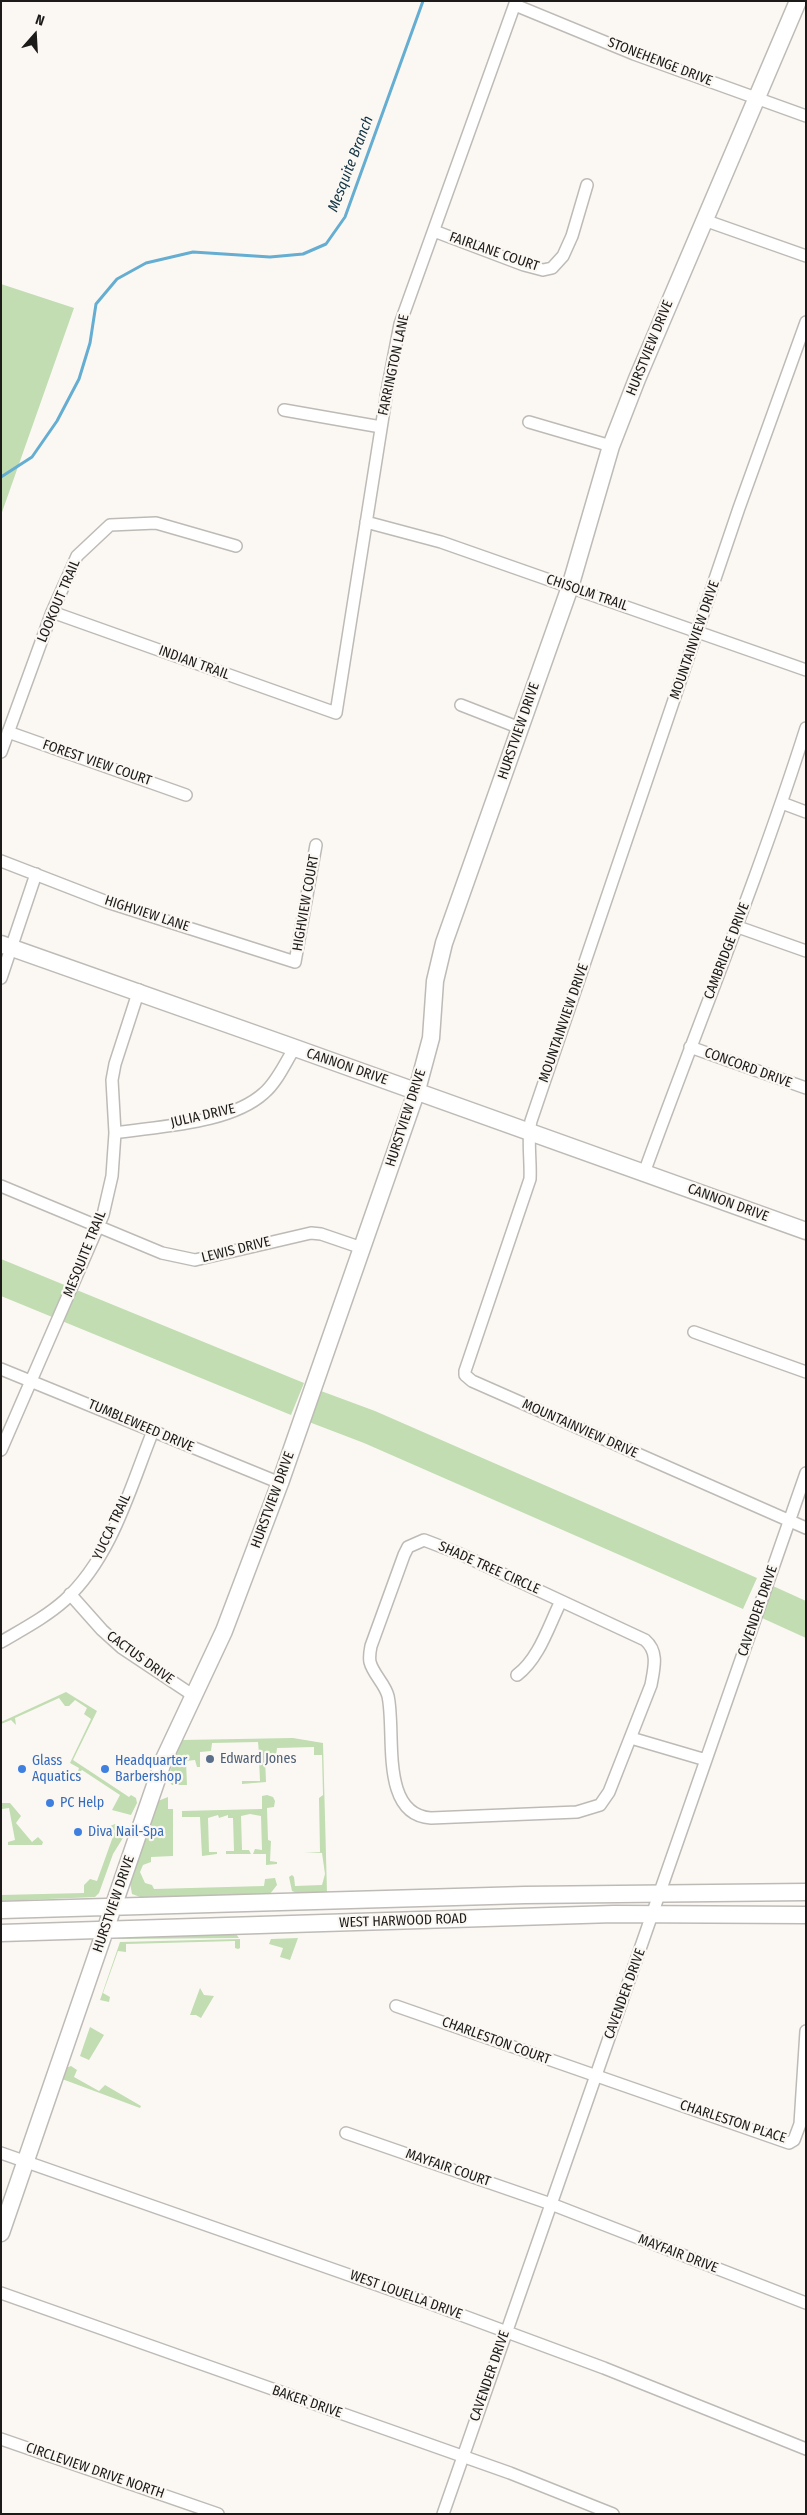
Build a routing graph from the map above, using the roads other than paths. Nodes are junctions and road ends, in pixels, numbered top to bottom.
1 (798, 1) edge
2 (516, 3) edge
3 (756, 98) junction
4 (806, 116) edge
5 (587, 185) dead end
6 (704, 220) junction
7 (434, 231) junction
8 (806, 256) edge
9 (806, 322) edge
10 (284, 410) dead end
11 (529, 422) dead end
12 (381, 427) junction
13 (611, 446) junction
14 (366, 522) junction
15 (236, 546) dead end
16 (570, 587) junction
17 (52, 612) junction
18 (698, 631) junction
19 (806, 670) edge
20 (461, 705) dead end
21 (336, 713) joint
22 (520, 728) junction
23 (806, 728) edge
24 (8, 732) junction
25 (1, 752) edge
26 (186, 795) dead end
27 (782, 803) junction
28 (806, 812) edge
29 (316, 845) dead end
30 (1, 861) edge
31 (36, 874) junction
32 (738, 927) junction
33 (6, 946) edge
34 (806, 951) edge
35 (295, 962) joint
36 (1, 978) edge
37 (139, 990) junction
38 (690, 1047) junction
39 (294, 1049) junction
40 (806, 1088) edge
41 (417, 1090) junction
42 (528, 1132) junction
43 (115, 1133) junction
44 (644, 1173) junction
45 (1, 1186) edge
46 (97, 1227) junction
47 (806, 1230) edge
48 (362, 1248) junction
49 (694, 1332) dead end
50 (1, 1369) edge
51 (806, 1372) edge
52 (33, 1380) junction
53 (153, 1431) junction
54 (1, 1450) edge
55 (806, 1473) edge
56 (280, 1483) junction
57 (789, 1521) junction
58 (806, 1528) edge
59 (70, 1594) junction
60 (561, 1600) junction
61 (1, 1642) edge
62 (517, 1676) dead end
63 (194, 1696) junction
64 (631, 1738) junction
65 (706, 1760) junction
66 (806, 1892) edge
67 (661, 1894) junction
68 (113, 1907) junction
69 (1, 1910) edge
70 (653, 1914) junction
71 (806, 1915) edge
72 (106, 1929) junction
73 (1, 1933) edge
74 (396, 2006) dead end
75 (806, 2031) edge
76 (596, 2077) junction
77 (346, 2133) dead end
78 (1, 2153) edge
79 (26, 2162) junction
80 (551, 2204) junction
81 (1, 2232) edge
82 (1, 2293) edge
83 (806, 2303) edge
84 (506, 2331) junction
85 (1, 2439) edge
86 (806, 2449) edge
87 (462, 2457) junction
88 (218, 2514) edge
89 (443, 2514) edge
90 (613, 2514) edge

1 - 3 street, HURSTVIEW DRIVE
2 - 3 street, STONEHENGE DRIVE
2 - 7 street, FARRINGTON LANE
3 - 4 street, STONEHENGE DRIVE
3 - 6 street, HURSTVIEW DRIVE
5 - 7 street, FAIRLANE COURT
6 - 8 street
6 - 13 street, HURSTVIEW DRIVE
7 - 12 street, FARRINGTON LANE
9 - 18 street, MOUNTAINVIEW DRIVE
10 - 12 street
11 - 13 street
12 - 14 street, FARRINGTON LANE
13 - 16 street, HURSTVIEW DRIVE
14 - 16 street, CHISOLM TRAIL
14 - 21 street, FARRINGTON LANE
15 - 17 street, LOOKOUT TRAIL
16 - 18 street, CHISOLM TRAIL
16 - 22 street, HURSTVIEW DRIVE
17 - 21 street, INDIAN TRAIL
17 - 24 street, LOOKOUT TRAIL
18 - 19 street, CHISOLM TRAIL
18 - 42 street, MOUNTAINVIEW DRIVE
20 - 22 street
22 - 41 street, HURSTVIEW DRIVE
23 - 27 street, CAMBRIDGE DRIVE
24 - 25 street, LOOKOUT TRAIL
24 - 26 street, FOREST VIEW COURT
27 - 28 street
27 - 32 street, CAMBRIDGE DRIVE
29 - 35 street, HIGHVIEW COURT
30 - 31 street, HIGHVIEW LANE
31 - 33 street
31 - 35 street, HIGHVIEW LANE
32 - 34 street
32 - 38 street, CAMBRIDGE DRIVE
33 - 36 street
33 - 37 street, CANNON DRIVE
37 - 39 street, CANNON DRIVE
37 - 43 street, MESQUITE TRAIL
38 - 40 street, CONCORD DRIVE
38 - 44 street, CAMBRIDGE DRIVE
39 - 41 street, CANNON DRIVE
39 - 43 street, JULIA DRIVE
41 - 42 street, CANNON DRIVE
41 - 48 street, HURSTVIEW DRIVE
42 - 44 street, CANNON DRIVE
42 - 57 street, MOUNTAINVIEW DRIVE
43 - 46 street, MESQUITE TRAIL
44 - 47 street, CANNON DRIVE
45 - 46 street, LEWIS DRIVE
46 - 48 street, LEWIS DRIVE
46 - 52 street, MESQUITE TRAIL
48 - 56 street, HURSTVIEW DRIVE
49 - 51 street
50 - 52 street, TUMBLEWEED DRIVE
52 - 53 street, TUMBLEWEED DRIVE
52 - 54 street, MESQUITE TRAIL
53 - 56 street, TUMBLEWEED DRIVE
53 - 59 street, YUCCA TRAIL
55 - 57 street, CAVENDER DRIVE
56 - 63 street, HURSTVIEW DRIVE
57 - 58 street, MOUNTAINVIEW DRIVE
57 - 65 street, CAVENDER DRIVE
59 - 61 street, YUCCA TRAIL
59 - 63 street, CACTUS DRIVE
60 - 62 street
60 - 64 street, SHADE TREE CIRCLE
60 - 64 street, SHADE TREE CIRCLE
63 - 68 street, HURSTVIEW DRIVE
64 - 65 street
65 - 67 street, CAVENDER DRIVE
66 - 67 street, WEST HARWOOD ROAD
67 - 68 street, WEST HARWOOD ROAD
67 - 70 street, CAVENDER DRIVE
68 - 69 street, WEST HARWOOD ROAD
68 - 72 street, HURSTVIEW DRIVE
70 - 71 street, WEST HARWOOD ROAD
70 - 72 street, WEST HARWOOD ROAD
70 - 76 street, CAVENDER DRIVE
72 - 73 street, WEST HARWOOD ROAD
72 - 79 street, HURSTVIEW DRIVE
74 - 76 street, CHARLESTON COURT
75 - 76 street, CHARLESTON PLACE
76 - 80 street, CAVENDER DRIVE
77 - 80 street, MAYFAIR COURT
78 - 79 street, WEST LOUELLA DRIVE
79 - 81 street, HURSTVIEW DRIVE
79 - 84 street, WEST LOUELLA DRIVE
80 - 83 street, MAYFAIR DRIVE
80 - 84 street, CAVENDER DRIVE
82 - 87 street, BAKER DRIVE
84 - 86 street, WEST LOUELLA DRIVE
84 - 87 street, CAVENDER DRIVE
85 - 88 street, CIRCLEVIEW DRIVE NORTH
87 - 89 street, CAVENDER DRIVE
87 - 90 street, BAKER DRIVE

